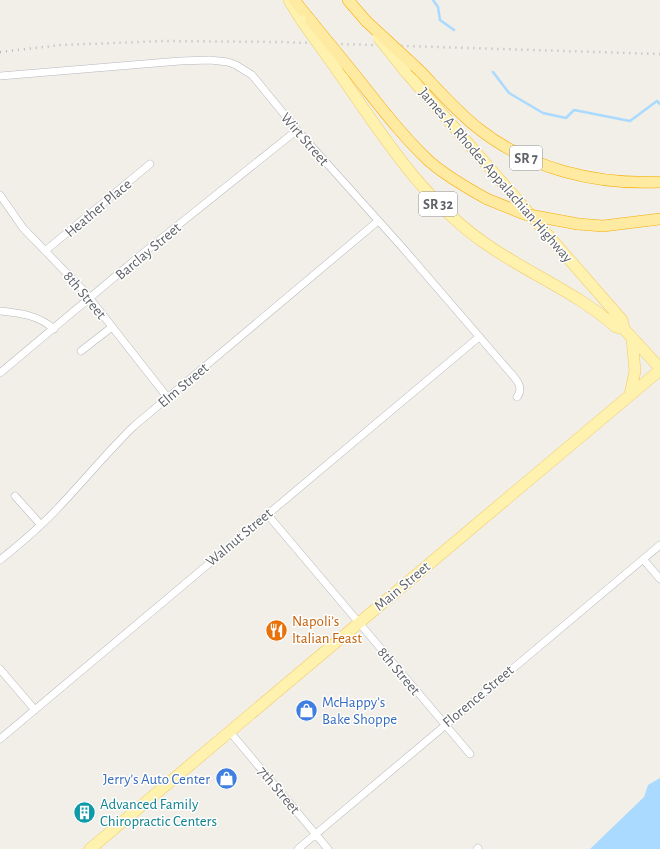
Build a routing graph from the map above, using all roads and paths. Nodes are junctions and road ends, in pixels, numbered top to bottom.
1 (289, 0) edge
2 (294, 0) edge
3 (348, 0) edge
4 (307, 21) junction
5 (366, 21) junction
6 (0, 76) edge
7 (296, 130) junction
8 (150, 164) dead end
9 (660, 182) edge
10 (0, 195) edge
11 (660, 218) edge
12 (378, 220) junction
13 (45, 251) junction
14 (90, 299) junction
15 (0, 311) edge
16 (112, 327) junction
17 (54, 329) junction
18 (624, 329) junction
19 (479, 337) junction
20 (632, 338) junction
21 (81, 351) dead end
22 (660, 369) edge
23 (0, 373) edge
24 (630, 395) junction
25 (517, 397) dead end
26 (168, 398) junction
27 (15, 496) dead end
28 (267, 514) junction
29 (41, 525) junction
30 (660, 545) edge
31 (643, 559) junction
32 (0, 560) edge
33 (660, 579) edge
34 (358, 623) junction
35 (0, 669) edge
36 (35, 710) junction
37 (444, 725) junction
38 (230, 732) junction
39 (0, 739) edge
40 (470, 754) dead end
41 (316, 834) junction
42 (90, 849) edge
43 (298, 849) edge
44 (328, 849) edge

1 - 4 main road, James A. Rhodes Appalachian Highway / SR 32
2 - 4 highway
3 - 5 highway, SR 7
4 - 11 highway, bridge
4 - 18 main road, James A. Rhodes Appalachian Highway / SR 32, bridge
5 - 9 highway, SR 7, bridge
5 - 18 main road, James A. Rhodes Appalachian Highway / SR 32, bridge
6 - 7 street, Wirt Street
7 - 12 street, Wirt Street
7 - 14 street, Barclay Street
8 - 13 street, Heather Place
10 - 13 street, 8th Street
12 - 19 street, Wirt Street
12 - 26 street, Elm Street
13 - 14 street, 8th Street
14 - 16 street, 8th Street
14 - 17 street, Barclay Street
15 - 17 street
16 - 21 street
16 - 26 street, 8th Street
17 - 23 street, Barclay Street
18 - 20 main road, James A. Rhodes Appalachian Highway / SR 32
19 - 25 street, Wirt Street
19 - 28 street, Walnut Street
20 - 22 main road, James A. Rhodes Appalachian Highway / SR 32
20 - 24 main road
22 - 24 main road, Main Street / SR 32
24 - 34 main road, Main Street / SR 32
26 - 29 street, Elm Street
27 - 29 street
28 - 34 street, 8th Street
28 - 36 street, Walnut Street
29 - 32 street, Elm Street
30 - 31 street, Florence Street
31 - 33 street
31 - 37 street, Florence Street
34 - 37 street, 8th Street
34 - 38 main road, Main Street / SR 32
35 - 36 street
36 - 39 street, Walnut Street
37 - 40 street, 8th Street
37 - 41 street, Florence Street
38 - 41 street, 7th Street
38 - 42 main road, Main Street / SR 32
41 - 43 street, Florence Street
41 - 44 street, 7th Street

